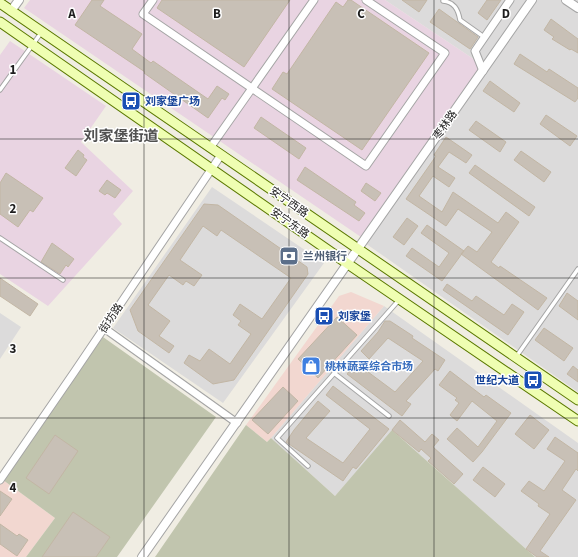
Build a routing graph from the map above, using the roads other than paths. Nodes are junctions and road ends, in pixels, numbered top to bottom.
1 (19, 0) edge
2 (153, 0) edge
3 (314, 0) edge
4 (366, 0) edge
5 (510, 0) edge
6 (532, 0) edge
7 (566, 0) edge
8 (442, 1) edge
9 (0, 3) edge
10 (578, 8) edge
11 (11, 11) junction
12 (1, 24) edge
13 (42, 32) junction
14 (484, 38) junction
15 (33, 44) junction
16 (483, 71) junction
17 (252, 88) junction
18 (0, 90) edge
19 (210, 148) junction
20 (221, 155) junction
21 (211, 168) junction
22 (0, 238) edge
23 (358, 250) junction
24 (348, 264) junction
25 (578, 269) edge
26 (63, 280) dead end
27 (400, 299) junction
28 (104, 328) junction
29 (515, 357) junction
30 (334, 373) junction
31 (578, 400) edge
32 (389, 416) dead end
33 (578, 421) edge
34 (237, 423) junction
35 (308, 466) dead end
36 (0, 480) edge
37 (142, 557) edge

1 - 11 street
2 - 17 street
3 - 17 street
4 - 17 street
5 - 14 street
6 - 16 street, 枣林路
7 - 10 street
8 - 14 lane
9 - 11 main road, 安宁西路
11 - 12 main road
11 - 13 main road, 安宁西路
12 - 15 main road, 安宁东路
13 - 15 lane
13 - 19 main road, 安宁西路
14 - 16 street
15 - 18 lane
15 - 21 main road, 安宁东路
16 - 23 street, 枣林路
17 - 19 street
19 - 20 main road, 安宁西路
20 - 21 street, 街坊路
20 - 23 main road, 安宁西路
21 - 24 main road, 安宁东路
21 - 28 street, 街坊路
22 - 26 lane
23 - 24 street, 枣林路
23 - 29 main road, 安宁西路
24 - 27 main road, 安宁东路
24 - 34 street, 枣林路
25 - 29 lane
27 - 30 lane
27 - 33 main road, 安宁东路
28 - 34 street
28 - 36 street, 街坊路
29 - 31 main road, 安宁西路
30 - 32 lane
30 - 35 lane
34 - 37 street, 枣林路

